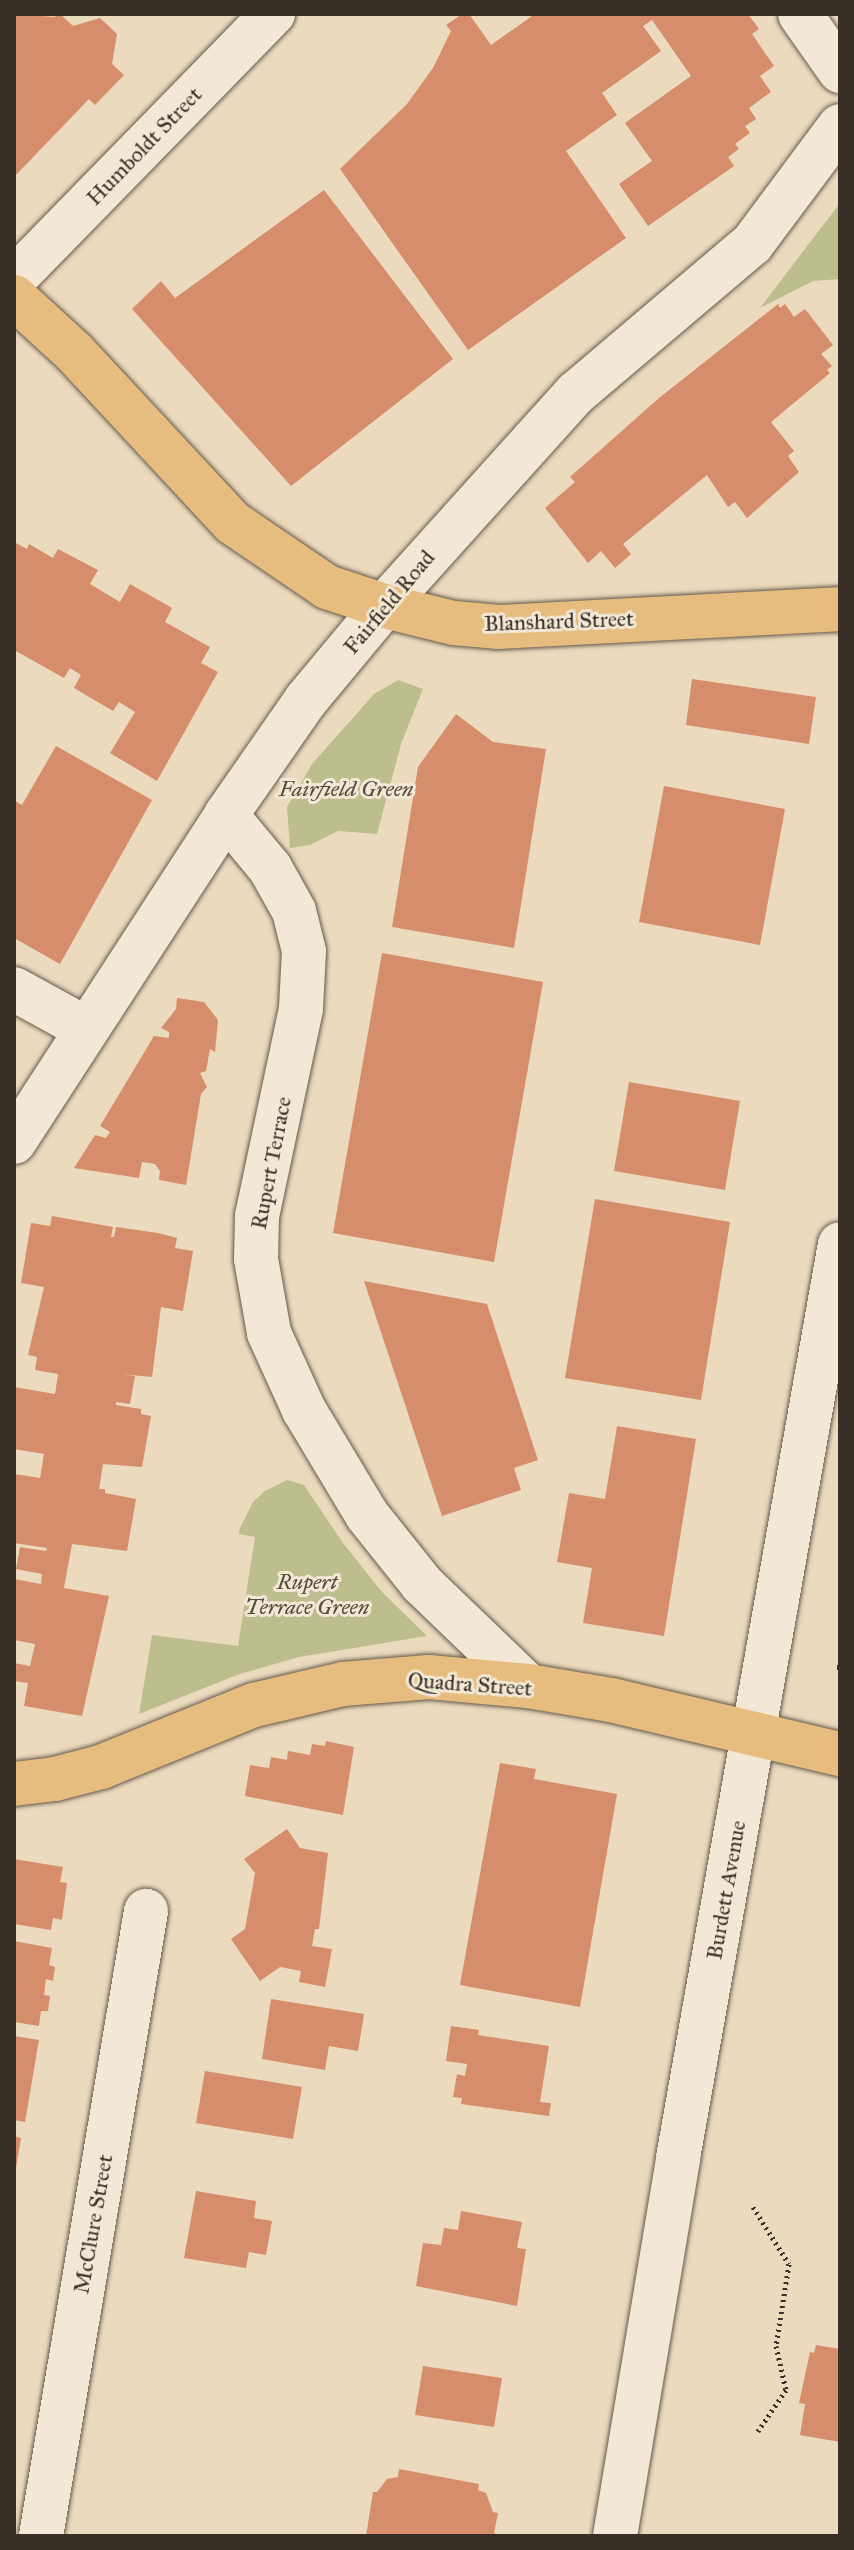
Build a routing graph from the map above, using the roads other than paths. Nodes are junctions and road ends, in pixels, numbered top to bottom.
1 (273, 14) edge
2 (800, 14) edge
3 (840, 71) edge
4 (840, 126) edge
5 (14, 279) edge
6 (14, 297) edge
7 (384, 606) junction
8 (840, 609) edge
9 (226, 815) junction
10 (14, 989) edge
11 (85, 1028) junction
12 (14, 1142) edge
13 (840, 1244) edge
14 (528, 1686) junction
15 (754, 1734) junction
16 (840, 1754) edge
17 (14, 1784) edge
18 (146, 1911) dead end
19 (41, 2536) edge
20 (615, 2536) edge

1 - 5 street, Humboldt Street
2 - 3 street
4 - 7 street, Fairfield Road
6 - 7 main road, Blanshard Street
7 - 8 main road, Blanshard Street
7 - 9 street, Fairfield Road
9 - 11 street, Fairfield Road
9 - 14 street, Rupert Terrace
10 - 11 street
11 - 12 street, Fairfield Road
13 - 15 street, Burdett Avenue
14 - 15 main road, Quadra Street
14 - 17 main road, Quadra Street
15 - 16 main road, Quadra Street
15 - 20 street, Burdett Avenue
18 - 19 street, McClure Street

